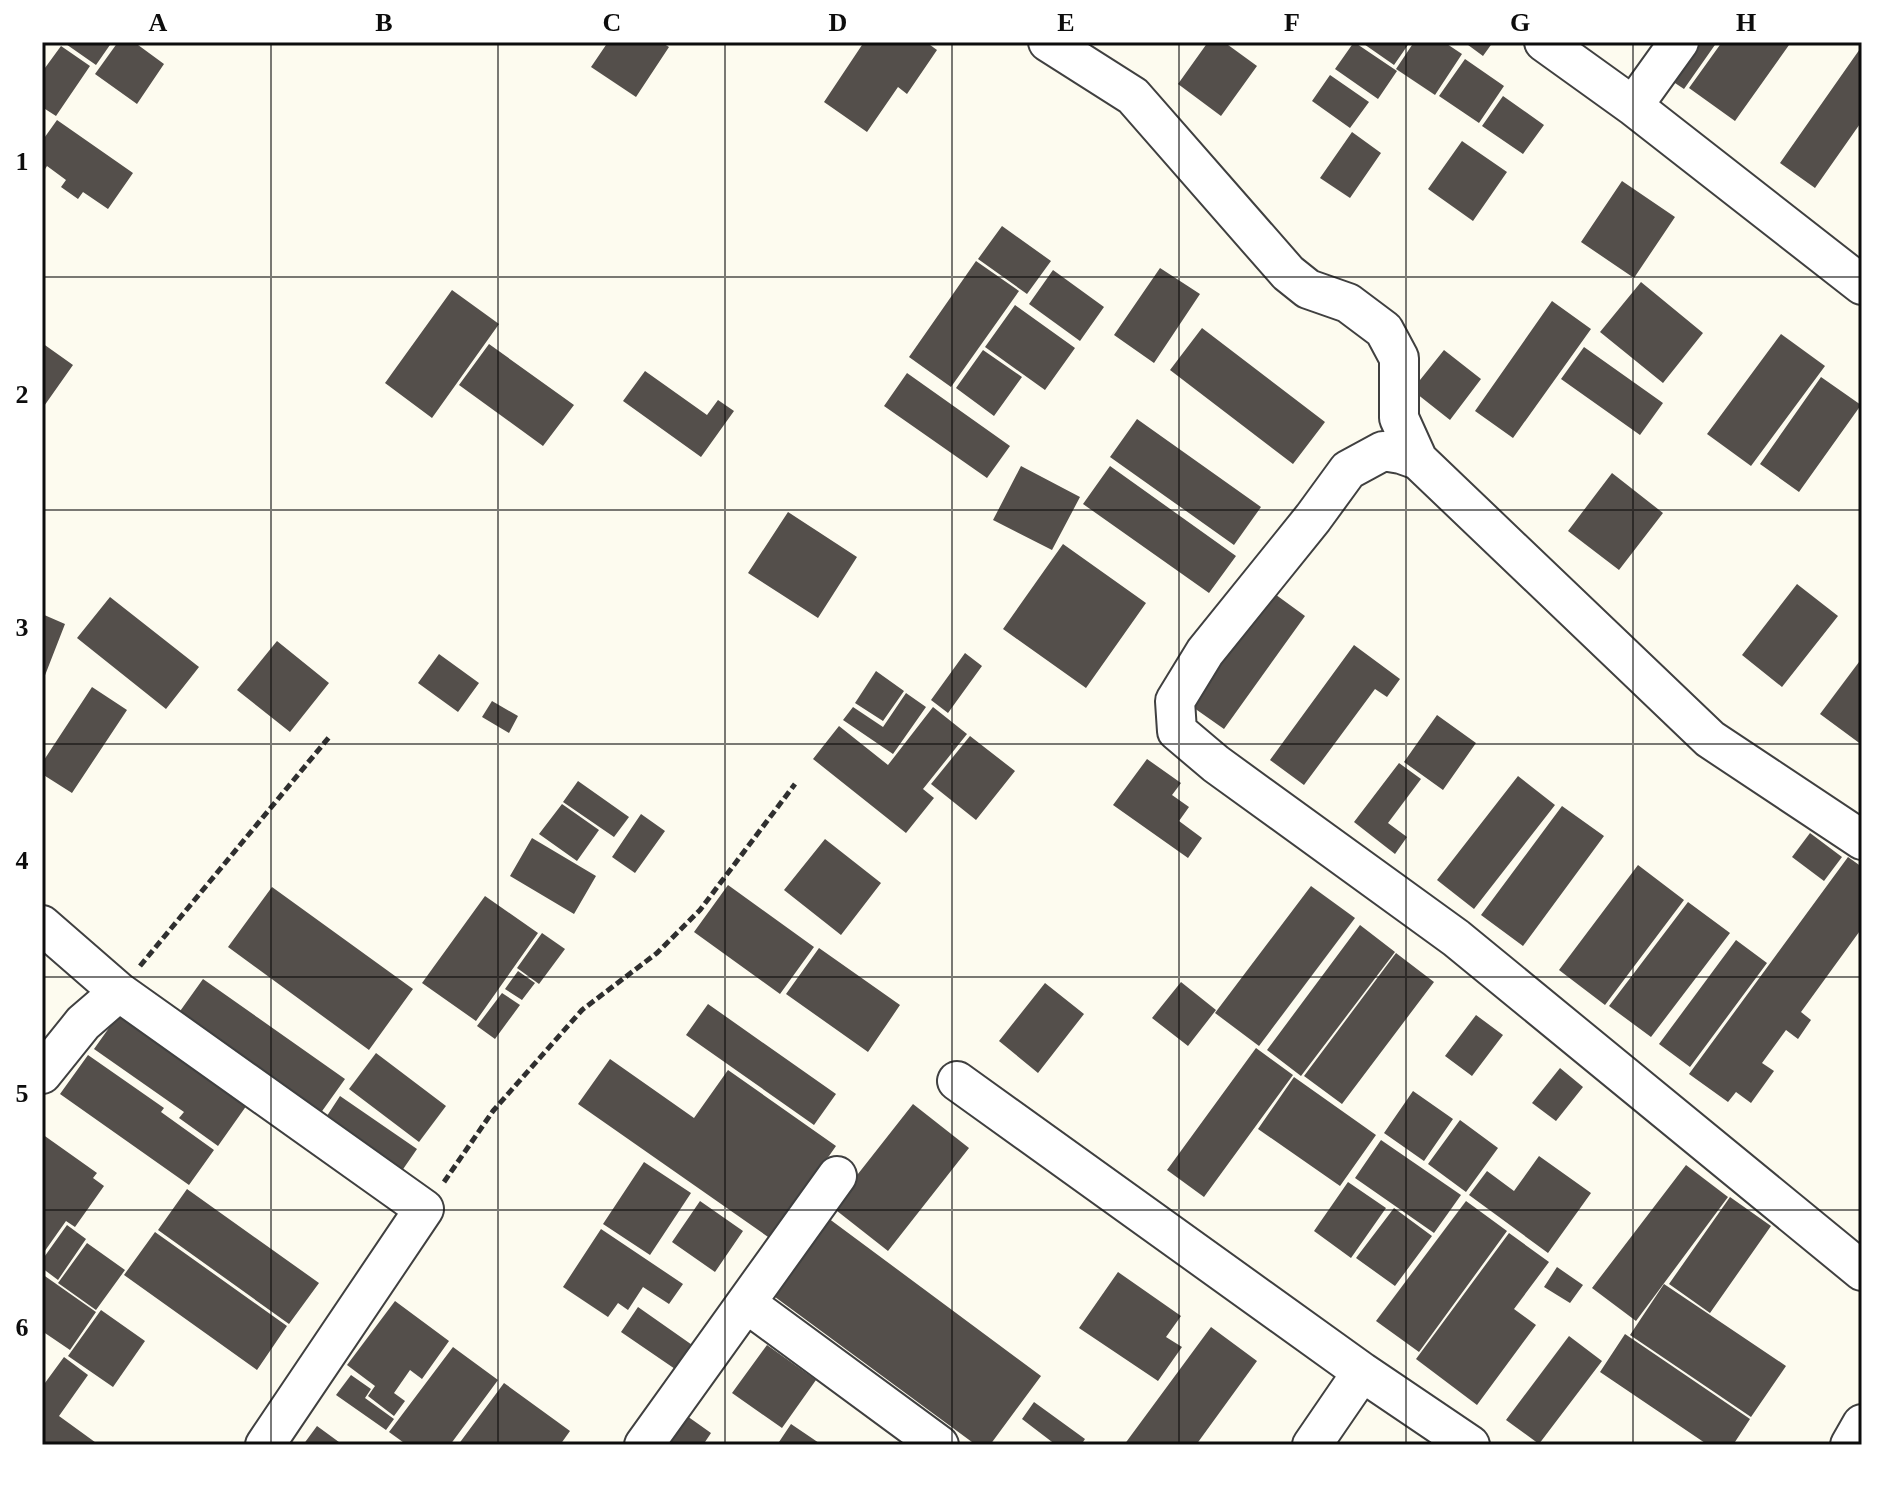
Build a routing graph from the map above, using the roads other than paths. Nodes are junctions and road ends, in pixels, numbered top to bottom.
1 (1048, 42) edge
2 (1544, 42) edge
3 (1679, 42) edge
4 (1633, 106) junction
5 (1862, 285) edge
6 (1418, 460) junction
7 (1862, 840) edge
8 (42, 925) edge
9 (119, 992) junction
10 (42, 1074) edge
11 (957, 1081) dead end
12 (837, 1176) dead end
13 (1862, 1271) edge
14 (746, 1303) junction
15 (1362, 1372) junction
16 (1862, 1424) edge
17 (265, 1445) edge
18 (644, 1445) edge
19 (939, 1445) edge
20 (1312, 1445) edge
21 (1470, 1445) edge
22 (1850, 1445) edge

1 - 6 street
2 - 4 street
3 - 4 street
4 - 5 street
6 - 7 street
6 - 13 street
8 - 9 street
9 - 10 street
9 - 17 street
11 - 15 street
12 - 14 street
14 - 18 street
14 - 19 street
15 - 20 street
15 - 21 street
16 - 22 street

